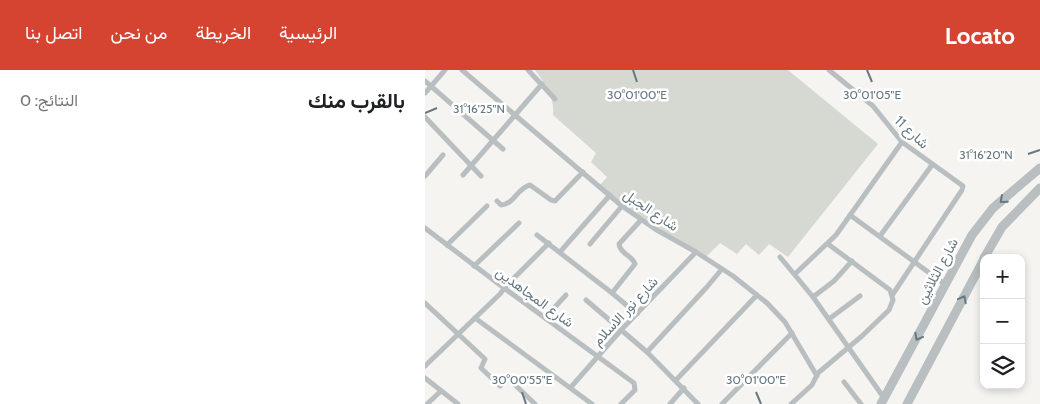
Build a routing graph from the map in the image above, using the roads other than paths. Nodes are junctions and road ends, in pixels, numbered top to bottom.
1 (445, 70) edge
2 (462, 70) edge
3 (528, 70) edge
4 (829, 70) edge
5 (425, 81) edge
6 (542, 84) junction
7 (431, 86) junction
8 (425, 93) edge
9 (555, 99) dead end
10 (515, 114) junction
11 (425, 117) edge
12 (493, 140) junction
13 (903, 142) junction
14 (503, 149) dead end
15 (443, 155) dead end
16 (471, 165) junction
17 (932, 165) junction
18 (1040, 168) edge
19 (583, 172) junction
20 (463, 175) dead end
21 (425, 176) edge
22 (481, 176) dead end
23 (1040, 188) edge
24 (610, 195) junction
25 (497, 201) dead end
26 (487, 206) dead end
27 (622, 206) junction
28 (850, 215) junction
29 (641, 220) junction
30 (519, 223) dead end
31 (425, 228) edge
32 (537, 234) dead end
33 (880, 236) junction
34 (549, 244) junction
35 (590, 244) dead end
36 (828, 244) junction
37 (447, 245) junction
38 (560, 252) junction
39 (696, 252) junction
40 (986, 254) edge
41 (780, 257) dead end
42 (915, 261) junction
43 (852, 262) junction
44 (474, 266) junction
45 (980, 266) edge
46 (721, 269) junction
47 (795, 274) junction
48 (946, 284) junction
49 (503, 288) junction
50 (612, 293) junction
51 (893, 294) junction
52 (566, 295) dead end
53 (757, 295) junction
54 (860, 296) dead end
55 (813, 297) junction
56 (586, 300) dead end
57 (425, 303) edge
58 (637, 314) junction
59 (475, 318) junction
60 (545, 318) junction
61 (829, 319) junction
62 (622, 330) junction
63 (793, 333) junction
64 (458, 335) junction
65 (849, 347) junction
66 (647, 352) junction
67 (598, 357) junction
68 (425, 366) edge
69 (817, 376) junction
70 (425, 378) edge
71 (676, 380) junction
72 (844, 382) dead end
73 (571, 387) junction
74 (684, 388) junction
75 (441, 391) junction
76 (883, 401) edge
77 (427, 404) edge
78 (458, 404) edge
79 (535, 404) edge
80 (592, 404) edge
81 (621, 404) edge
82 (670, 404) edge
83 (698, 404) edge
84 (722, 404) edge
85 (791, 404) edge
86 (861, 404) edge
87 (907, 404) edge

1 - 7 street
2 - 10 street, شارع الجبل
3 - 6 street
4 - 13 street, شارع 11
5 - 7 street
6 - 9 street
6 - 10 street
7 - 8 street
7 - 12 street
10 - 12 street
10 - 19 street, شارع الجبل
11 - 16 street
12 - 14 street
12 - 16 street
13 - 17 street, شارع 11
13 - 28 street
15 - 21 street
16 - 20 street
16 - 22 street
17 - 33 street
17 - 42 street, شارع 11
18 -> 48 street, شارع الثلاثين
19 - 24 street, شارع الجبل
19 - 25 street
23 - 40 street
24 - 27 street, شارع الجبل
24 - 38 street
26 - 37 street
27 - 29 street, شارع الجبل
27 - 35 street
28 - 33 street
28 - 36 street
29 - 39 street, شارع الجبل
29 - 50 street
30 - 44 street
31 - 37 street, شارع المجاهدين
32 - 34 street
33 - 42 street
34 - 38 street
34 - 49 street
36 - 43 street
36 - 47 street
37 - 44 street, شارع المجاهدين
38 - 50 street
39 - 46 street, شارع الجبل
39 - 58 street, شارع نور الاسلام
41 - 47 street
42 - 48 street
42 - 51 street
43 - 51 street
43 - 55 street
44 - 49 street, شارع المجاهدين
87 -> 45 street
46 - 53 street, شارع الجبل
46 - 66 street
47 - 55 street
48 -> 76 street, شارع الثلاثين
49 - 59 street
49 - 60 street, شارع المجاهدين
50 - 58 street
51 - 65 street
52 - 60 street
53 - 63 street, شارع الجبل
53 - 71 street
54 - 61 street
55 - 61 street
56 - 62 street
57 - 64 street
58 - 62 street, شارع نور الاسلام
59 - 64 street
59 - 73 street
60 - 67 street, شارع المجاهدين
61 - 65 street
62 - 66 street
62 - 67 street, شارع نور الاسلام
63 - 69 street, شارع الجبل
63 - 84 street
64 - 68 street
64 - 79 street
65 - 69 street
65 - 76 street
66 - 71 street
67 - 73 street, شارع نور الاسلام
67 - 81 street, شارع المجاهدين
69 - 85 street
70 - 75 street
71 - 74 street
72 - 86 street
73 - 80 street
74 - 82 street
74 - 83 street
75 - 77 street
75 - 78 street

